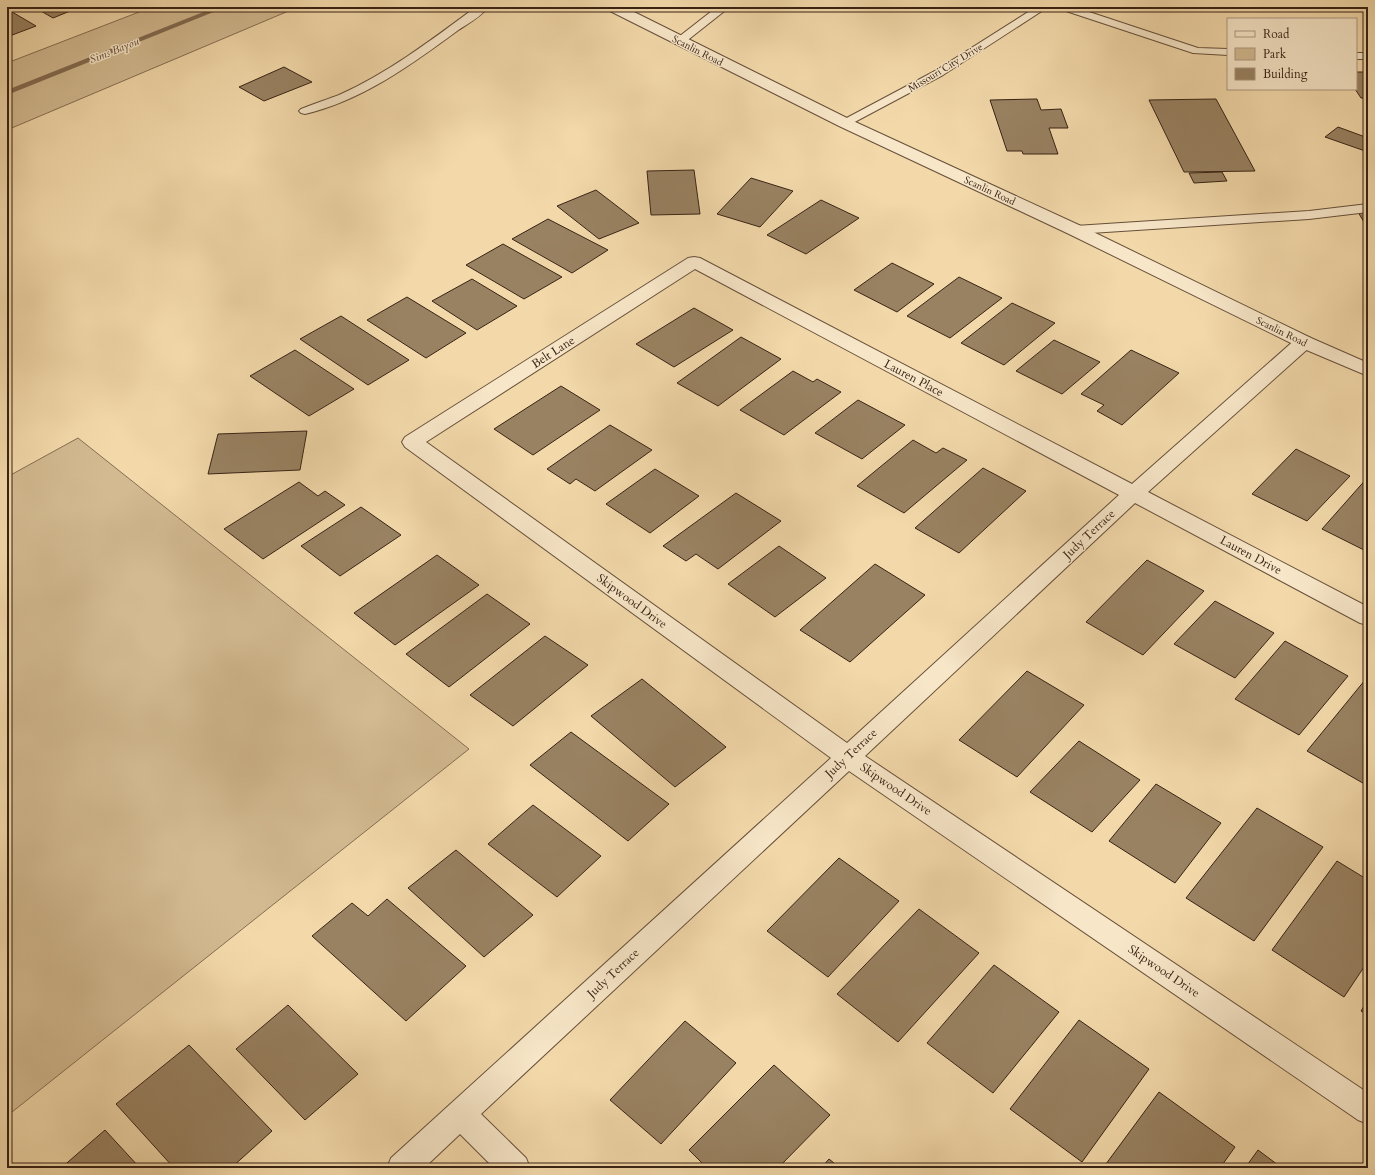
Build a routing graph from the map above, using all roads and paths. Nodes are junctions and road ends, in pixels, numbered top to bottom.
1 (483, 7) edge
2 (613, 7) edge
3 (722, 7) edge
4 (1043, 7) edge
5 (1064, 7) edge
6 (680, 41) junction
7 (1227, 52) edge
8 (1357, 56) edge
9 (1368, 56) edge
10 (305, 111) dead end
11 (845, 123) junction
12 (1368, 208) edge
13 (1075, 230) junction
14 (694, 262) joint
15 (1304, 342) junction
16 (1368, 370) edge
17 (412, 442) joint
18 (1134, 493) junction
19 (1368, 617) edge
20 (848, 757) junction
21 (1368, 1110) edge
22 (461, 1114) junction
23 (402, 1168) edge
24 (515, 1168) edge

1 - 10 lane
2 - 6 street, Scanlin Road
3 - 6 lane
4 - 11 lane, Missouri City Drive
5 - 7 lane
6 - 11 street, Scanlin Road
8 - 9 lane
11 - 13 street, Scanlin Road
12 - 13 lane
13 - 15 street, Scanlin Road
14 - 17 street, Belt Lane
14 - 18 street, Lauren Place
15 - 16 street, Scanlin Road
15 - 18 street, Judy Terrace
17 - 20 street, Skipwood Drive
18 - 19 street, Lauren Drive
18 - 20 street, Judy Terrace
20 - 21 street, Skipwood Drive
20 - 22 street, Judy Terrace
22 - 23 street, Judy Terrace
22 - 24 street

